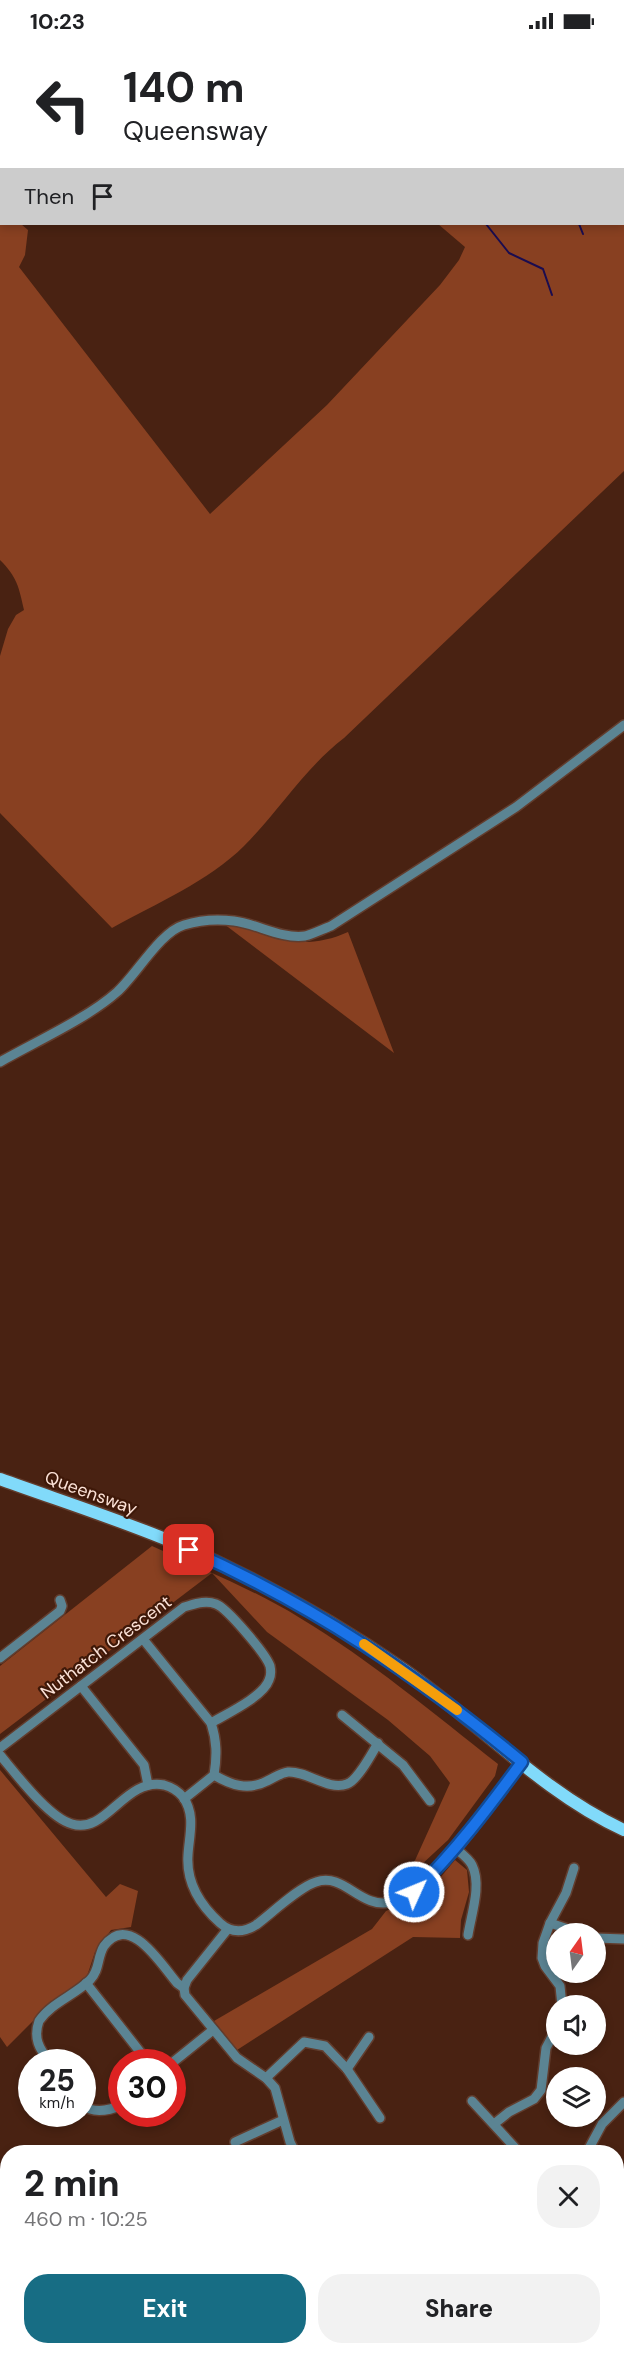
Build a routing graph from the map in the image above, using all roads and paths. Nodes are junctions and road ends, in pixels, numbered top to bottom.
1 (624, 725) edge
2 (0, 1062) edge
3 (0, 1479) edge
4 (60, 1600) dead end
5 (143, 1639) junction
6 (0, 1658) edge
7 (81, 1686) junction
8 (342, 1715) dead end
9 (211, 1724) junction
10 (378, 1743) junction
11 (0, 1748) edge
12 (0, 1755) edge
13 (522, 1762) junction
14 (214, 1775) junction
15 (148, 1785) junction
16 (184, 1798) junction
17 (430, 1801) dead end
18 (624, 1830) edge
19 (456, 1849) junction
20 (574, 1868) dead end
21 (550, 1923) edge
22 (227, 1930) junction
23 (546, 1934) edge
24 (468, 1935) dead end
25 (606, 1938) edge
26 (624, 1939) edge
27 (546, 1967) edge
28 (86, 1983) junction
29 (184, 1988) junction
30 (213, 2030) junction
31 (369, 2037) dead end
32 (546, 2048) edge
33 (42, 2049) edge
34 (138, 2049) edge
35 (186, 2052) edge
36 (347, 2069) junction
37 (266, 2078) junction
38 (472, 2101) dead end
39 (624, 2102) edge
40 (380, 2118) dead end
41 (283, 2120) junction
42 (494, 2124) junction
43 (235, 2142) dead end
44 (292, 2145) edge
45 (513, 2145) edge
46 (591, 2145) edge

1 - 2 street
3 - 13 main road, Queensway
4 - 6 street
5 - 7 street, Nuthatch Crescent
5 - 9 street
5 - 9 street, Nuthatch Crescent
7 - 11 street, Nuthatch Crescent
7 - 15 street
8 - 10 street
9 - 14 street
10 - 14 street
10 - 17 street
12 - 15 street
13 - 18 main road, Queensway
13 - 19 street
14 - 16 street
15 - 16 street
16 - 22 street
19 - 22 street
19 - 24 street
20 - 21 street
22 - 29 street
23 - 27 street
25 - 26 street
28 - 29 street
28 - 33 street
28 - 34 street
29 - 30 street
30 - 35 street
30 - 37 street
31 - 36 street
32 - 42 street
36 - 37 street
36 - 40 street
37 - 41 street
38 - 42 street
39 - 46 street
41 - 43 street
41 - 44 street
42 - 45 street

